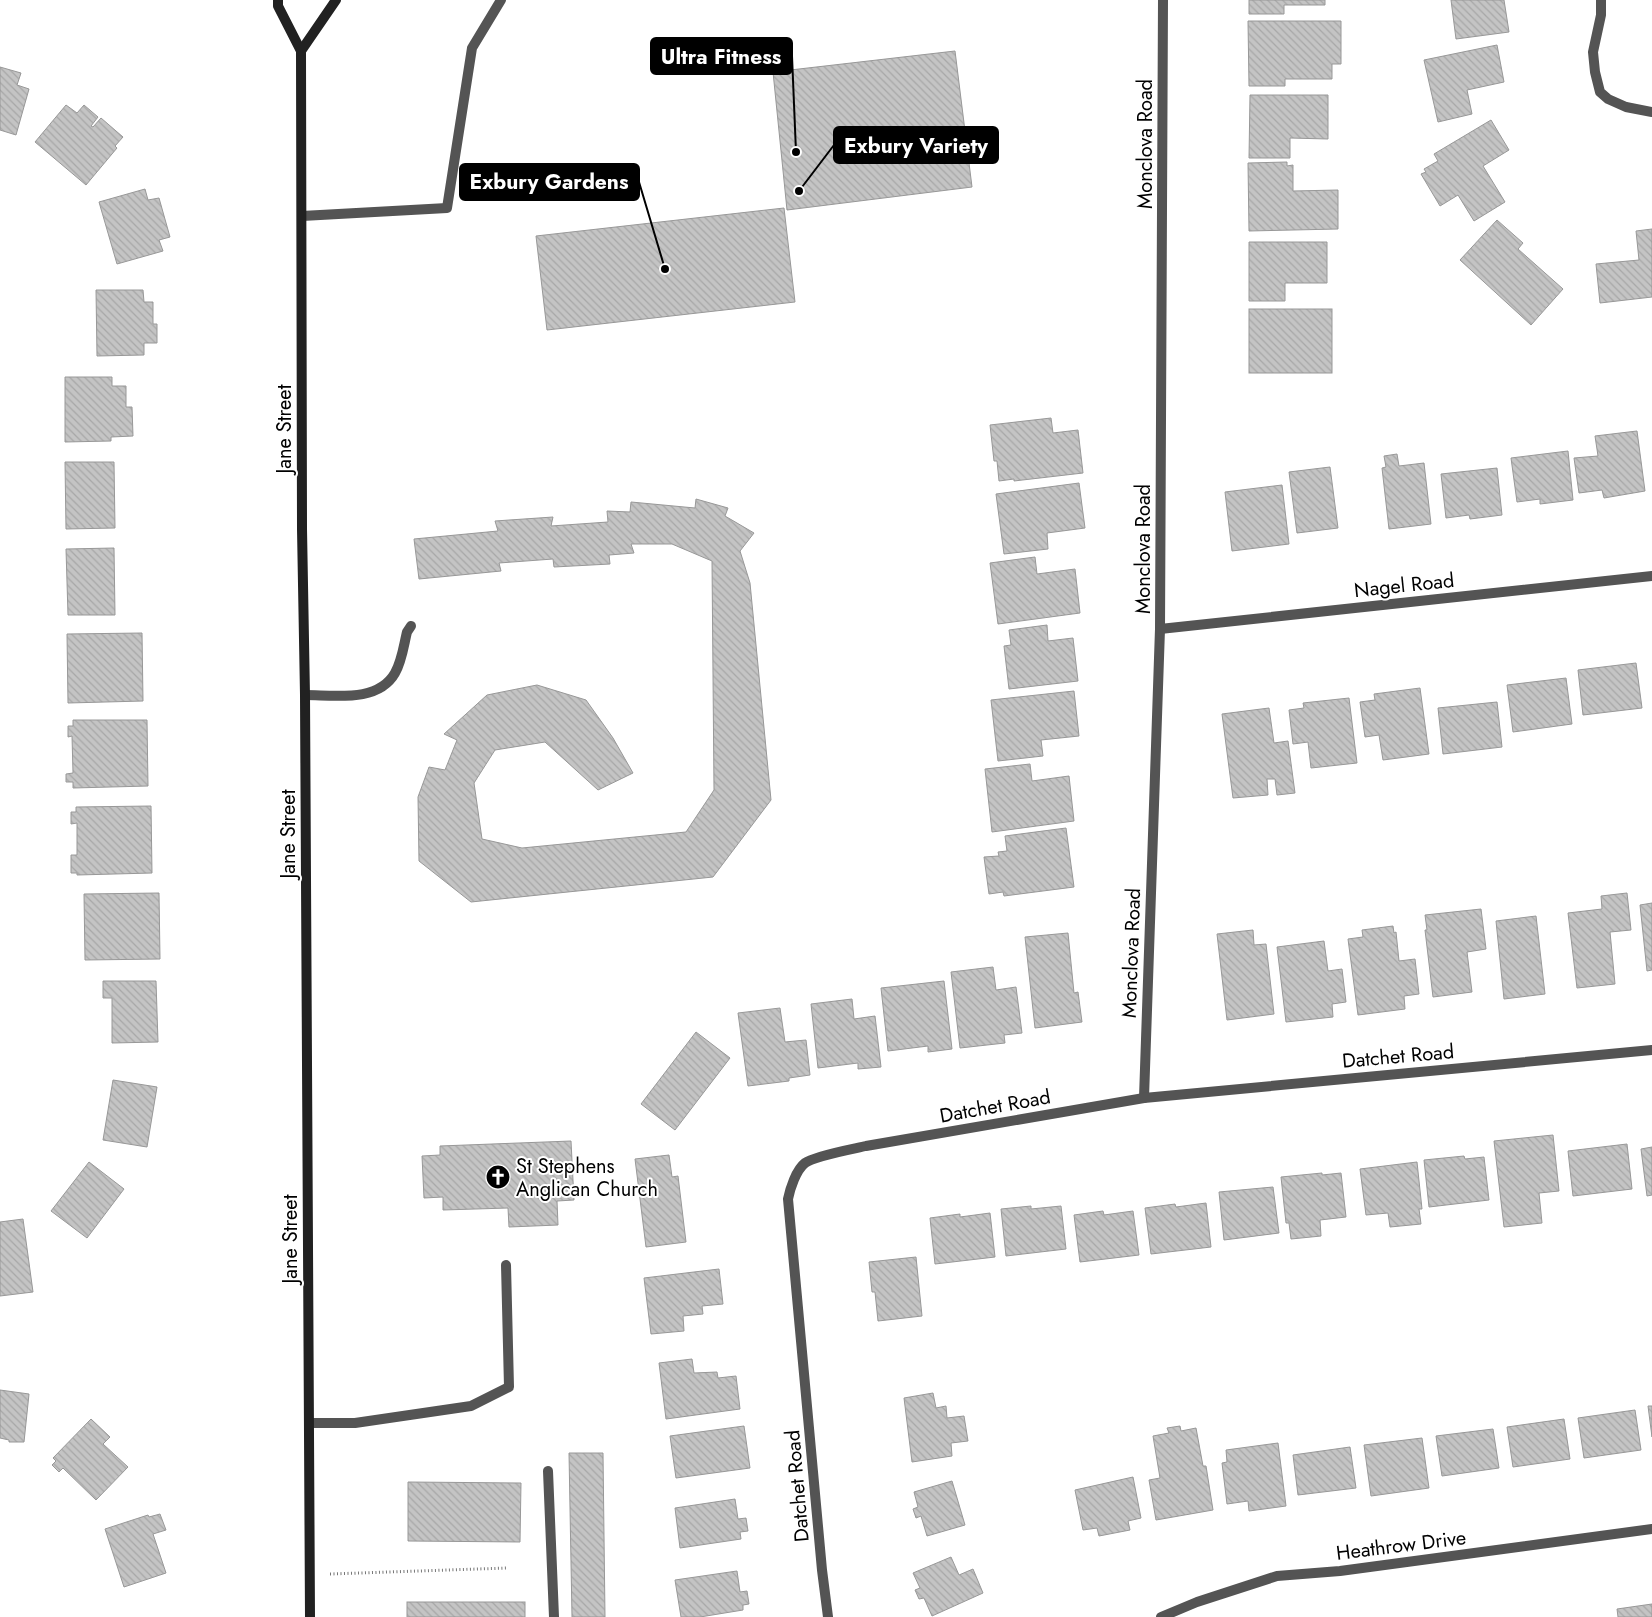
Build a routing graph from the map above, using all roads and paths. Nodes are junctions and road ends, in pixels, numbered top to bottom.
1 (278, 0) edge
2 (336, 0) edge
3 (501, 0) edge
4 (1163, 0) edge
5 (1601, 0) edge
6 (301, 51) junction
7 (1652, 112) edge
8 (302, 216) junction
9 (1652, 576) edge
10 (411, 626) dead end
11 (1160, 629) junction
12 (305, 695) junction
13 (1652, 1050) edge
14 (1144, 1098) junction
15 (506, 1265) dead end
16 (309, 1423) junction
17 (548, 1471) dead end
18 (1652, 1530) edge
19 (507, 1568) dead end
20 (310, 1574) junction
21 (310, 1617) edge
22 (554, 1617) edge
23 (828, 1617) edge
24 (1161, 1617) edge

1 - 6 main road, Jane Street
2 - 6 main road
3 - 8 street
4 - 11 street, Monclova Road
5 - 7 street
6 - 8 main road, Jane Street
8 - 12 main road, Jane Street
9 - 11 street, Nagel Road
10 - 12 street
11 - 14 street, Monclova Road
12 - 16 main road, Jane Street
13 - 14 street, Datchet Road
14 - 23 street, Datchet Road
15 - 16 street
16 - 20 main road, Jane Street
17 - 22 street
18 - 24 street, Heathrow Drive
19 - 20 path
20 - 21 main road, Jane Street

